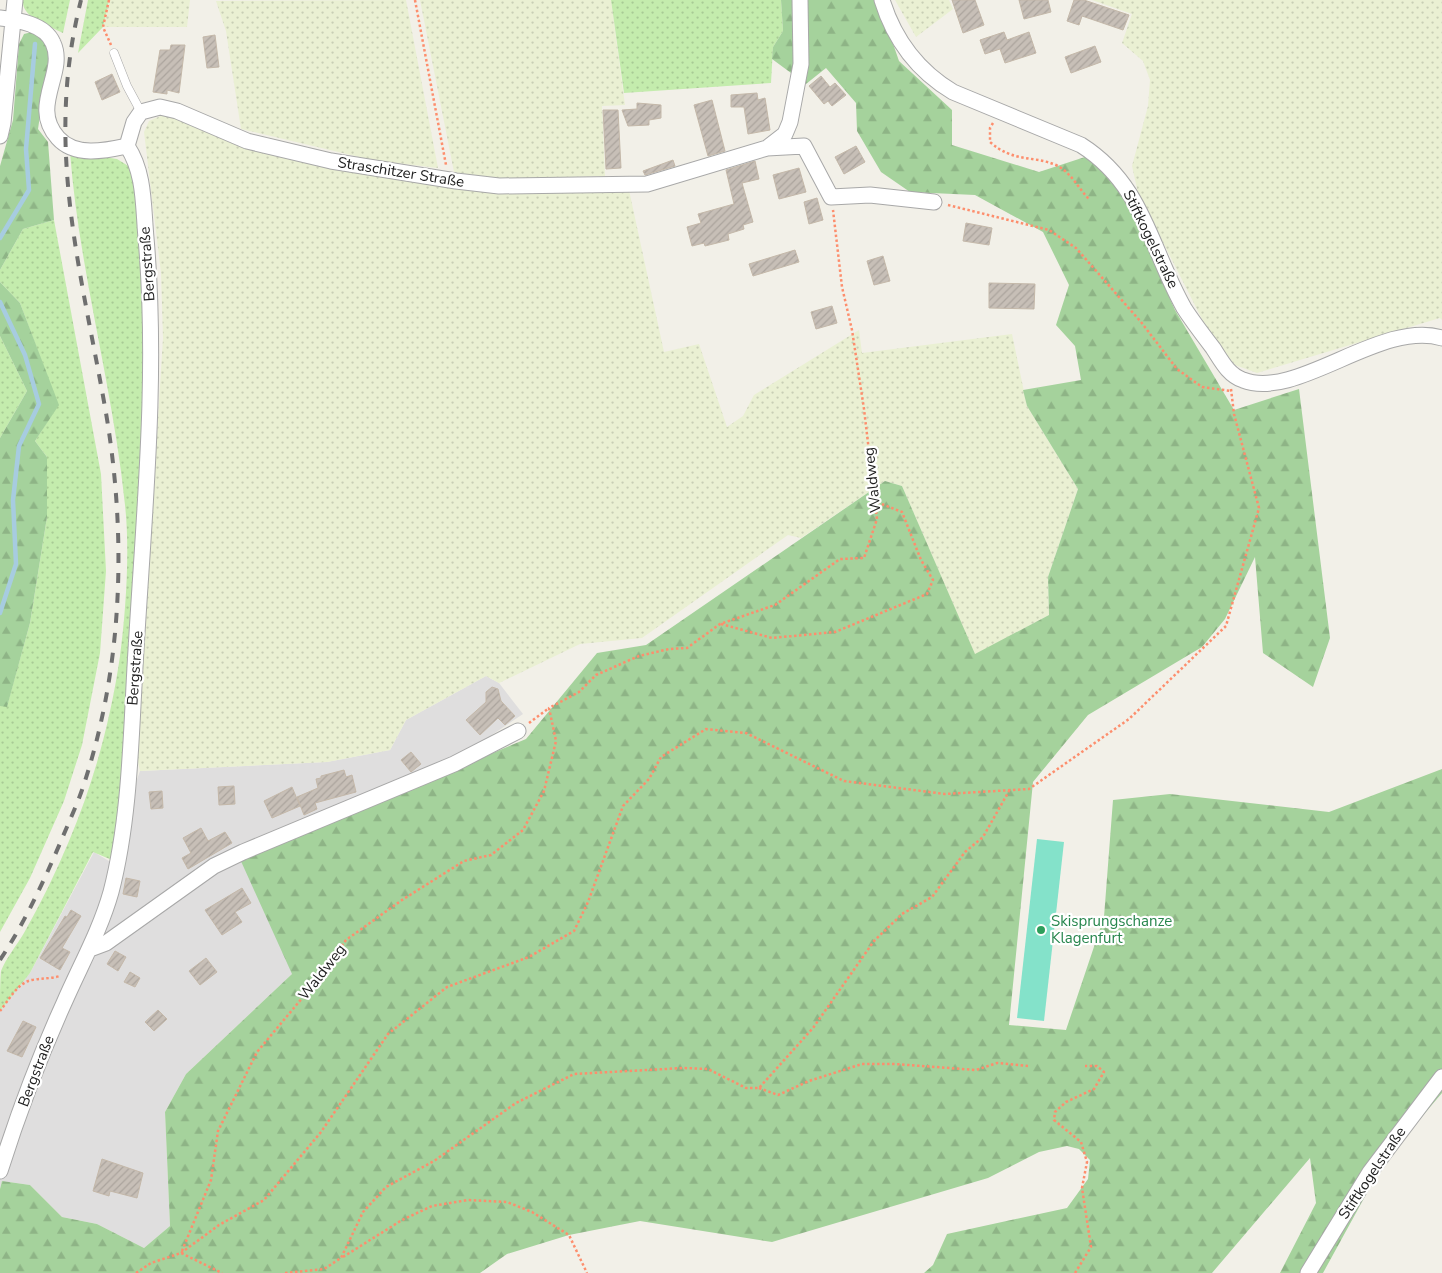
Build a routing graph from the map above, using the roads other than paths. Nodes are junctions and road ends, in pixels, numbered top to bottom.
1 (15, 0) edge
2 (800, 0) edge
3 (882, 0) edge
4 (6, 18) edge
5 (114, 53) road end
6 (141, 112) junction
7 (790, 122) junction
8 (0, 136) edge
9 (127, 146) junction
10 (804, 146) junction
11 (767, 148) junction
12 (934, 202) road end
13 (1442, 338) edge
14 (518, 731) road end
15 (90, 949) junction
16 (1442, 1077) edge
17 (0, 1171) edge
18 (1308, 1273) edge

1 - 4 street
2 - 7 street, Straschitzer Straße
3 - 13 street, Stiftkogelstraße
4 - 8 street
4 - 9 street
5 - 6 lane
6 - 9 street
6 - 11 street, Straschitzer Straße
7 - 10 street
7 - 11 street, Straschitzer Straße
9 - 15 street, Bergstraße
10 - 11 street
10 - 12 street
14 - 15 street
15 - 17 street, Bergstraße
16 - 18 street, Stiftkogelstraße

